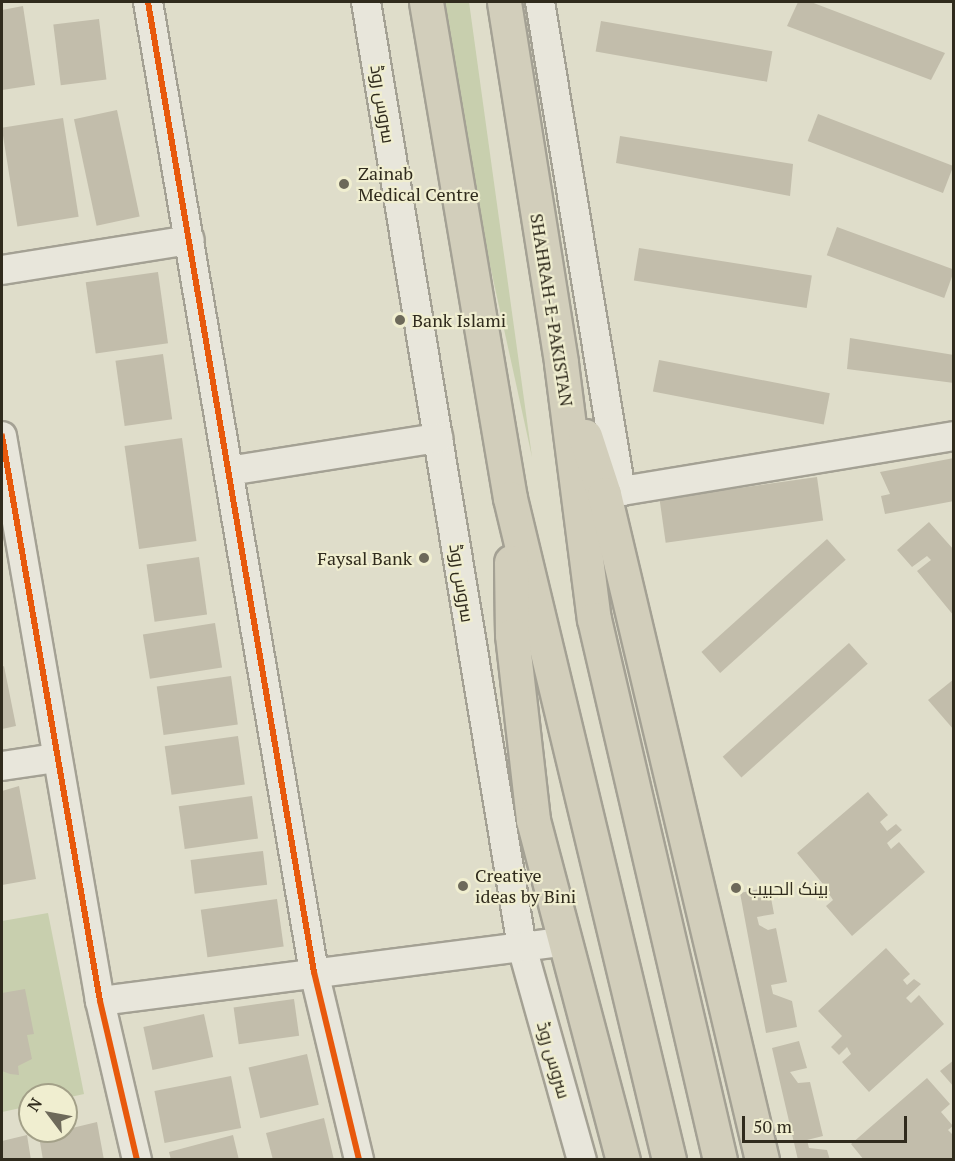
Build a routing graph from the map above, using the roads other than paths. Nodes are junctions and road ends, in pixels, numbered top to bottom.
1 (148, 2) edge
2 (366, 2) edge
3 (426, 2) edge
4 (504, 2) edge
5 (540, 2) edge
6 (190, 240) junction
7 (2, 270) edge
8 (561, 363) junction
9 (2, 436) edge
10 (954, 436) edge
11 (438, 438) junction
12 (230, 471) junction
13 (613, 492) junction
14 (510, 498) junction
15 (56, 758) junction
16 (2, 766) edge
17 (563, 942) junction
18 (522, 947) junction
19 (315, 972) junction
20 (100, 1001) junction
21 (137, 1160) edge
22 (359, 1160) edge
23 (582, 1160) edge
24 (623, 1160) edge
25 (669, 1160) edge
26 (720, 1160) edge
27 (762, 1160) edge

1 - 6 street
2 - 11 street, سروس روڈ
3 - 14 highway
4 - 8 highway, SHAHRAH-E-PAKISTAN
5 - 13 street
6 - 7 street
6 - 12 street
8 - 13 highway
8 - 26 highway, SHAHRAH-E-PAKISTAN
9 - 15 street
10 - 13 street
11 - 12 street
11 - 18 street, سروس روڈ
12 - 19 street
13 - 27 highway
14 - 17 highway
14 - 25 highway
15 - 16 street
15 - 20 street
17 - 18 street
17 - 24 highway
18 - 19 street
18 - 23 street, سروس روڈ
19 - 20 street
19 - 22 street
20 - 21 street

